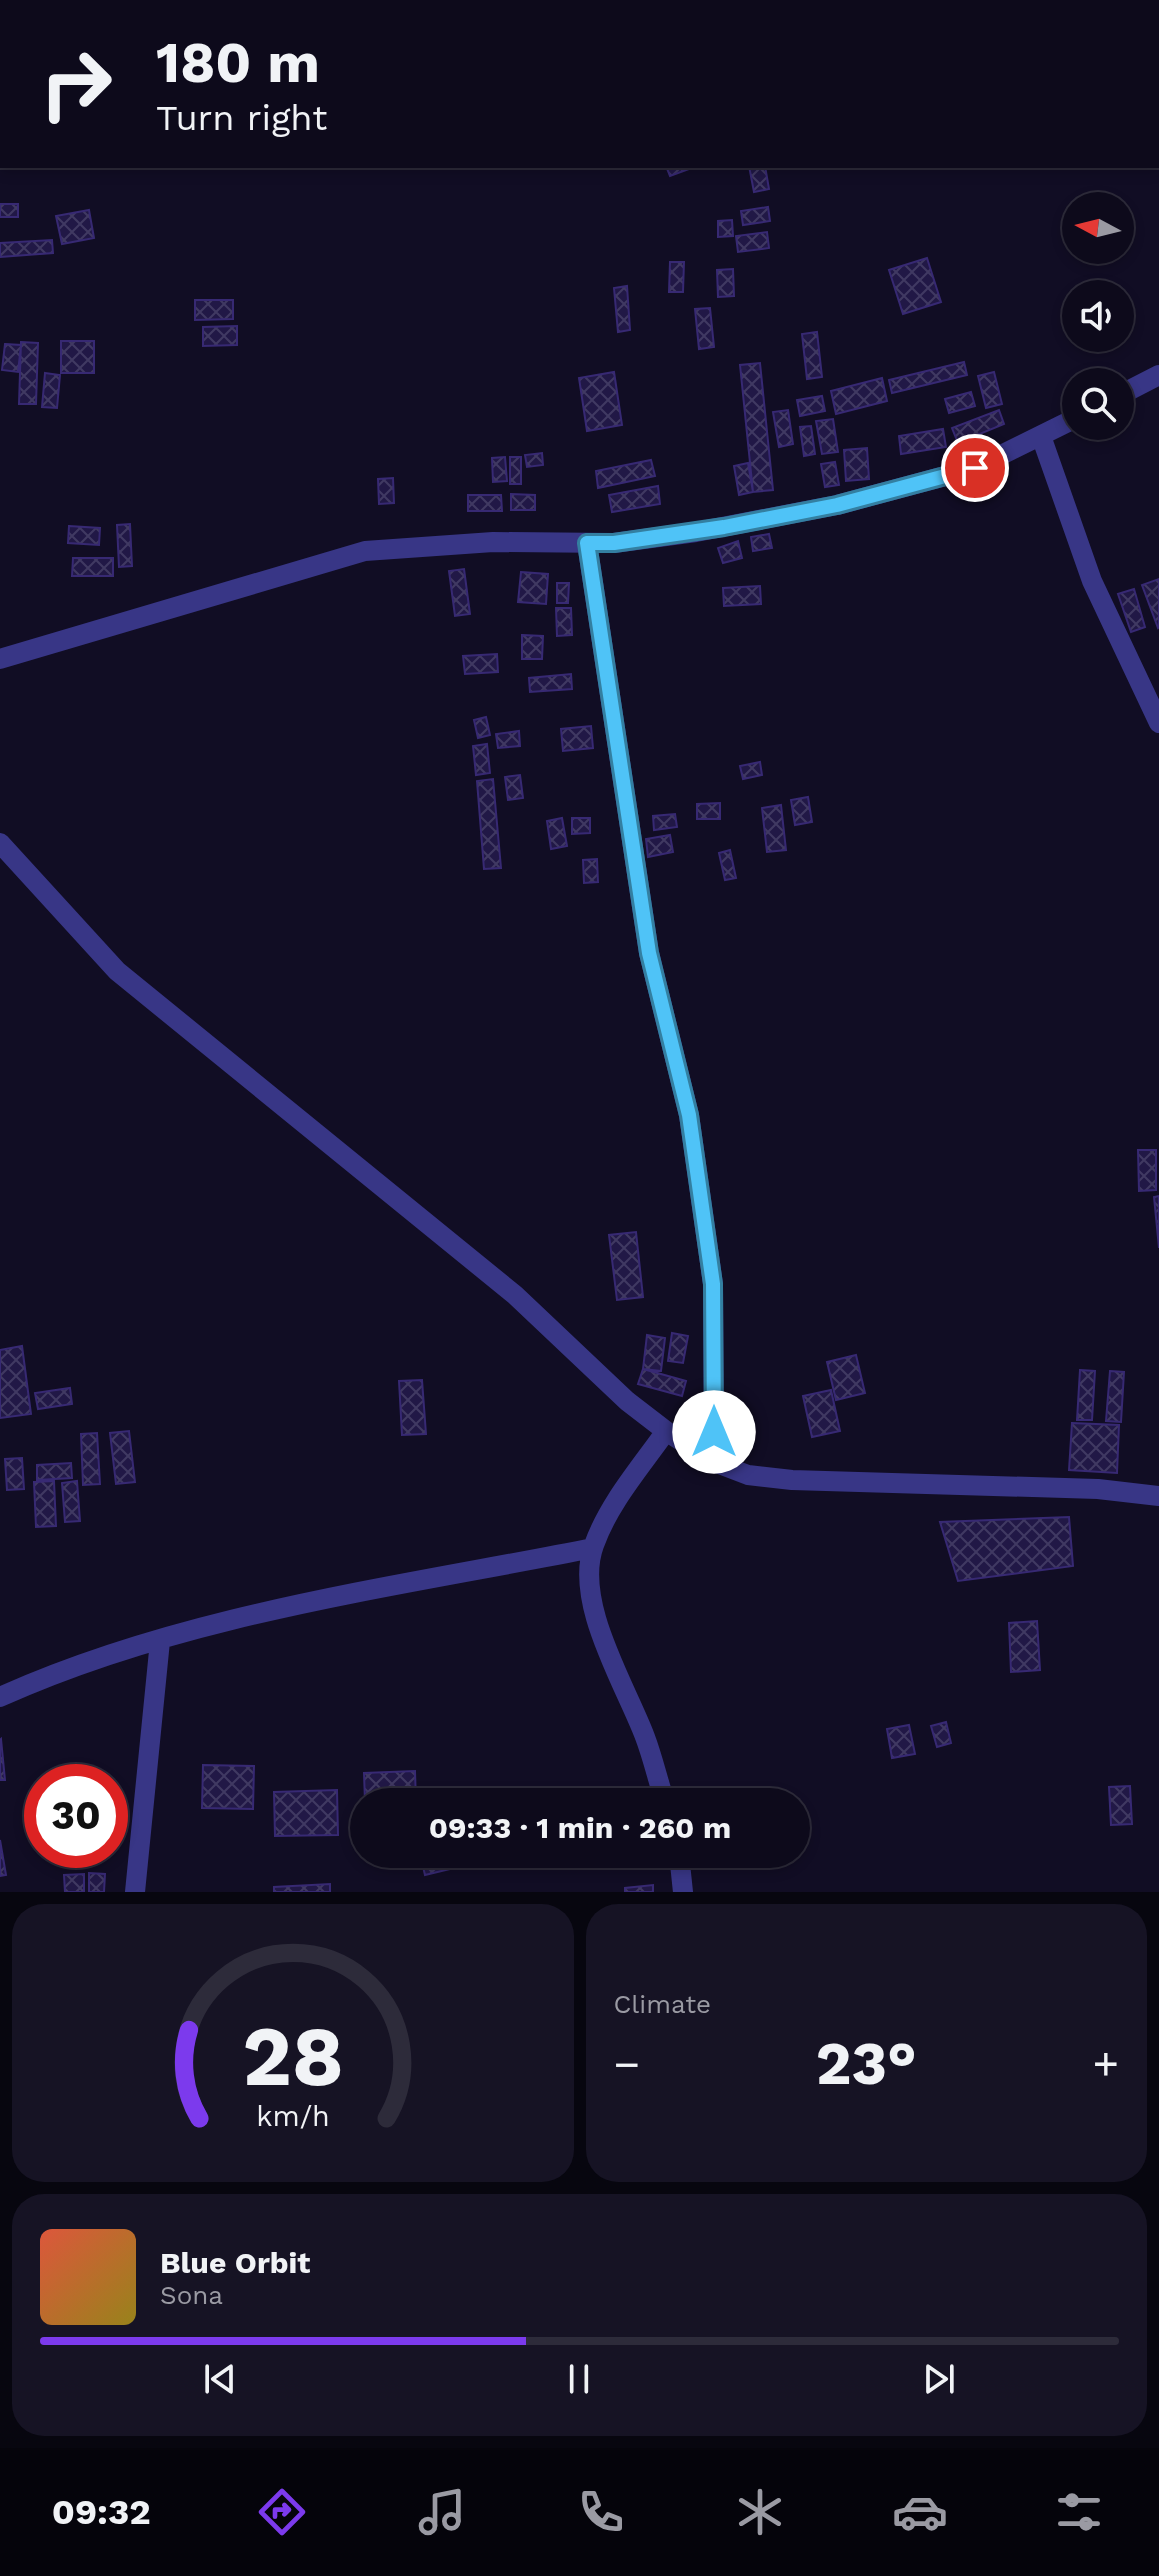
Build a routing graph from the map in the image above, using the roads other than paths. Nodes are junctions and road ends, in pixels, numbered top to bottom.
1 (1159, 375) edge
2 (1134, 388) edge
3 (1062, 425) edge
4 (1041, 436) junction
5 (587, 543) junction
6 (0, 659) edge
7 (1159, 723) edge
8 (0, 843) edge
9 (666, 1431) junction
10 (714, 1462) junction
11 (1159, 1496) edge
12 (593, 1548) junction
13 (160, 1641) junction
14 (0, 1697) edge
15 (661, 1788) edge
16 (680, 1868) edge
17 (135, 1892) edge
18 (683, 1892) edge

1 - 2 street
3 - 4 street
4 - 5 street
4 - 7 street
5 - 6 street
5 - 10 street
8 - 9 street
9 - 10 street
9 - 12 street
10 - 11 street
12 - 13 street
12 - 15 street
13 - 14 street
13 - 17 street
16 - 18 street

